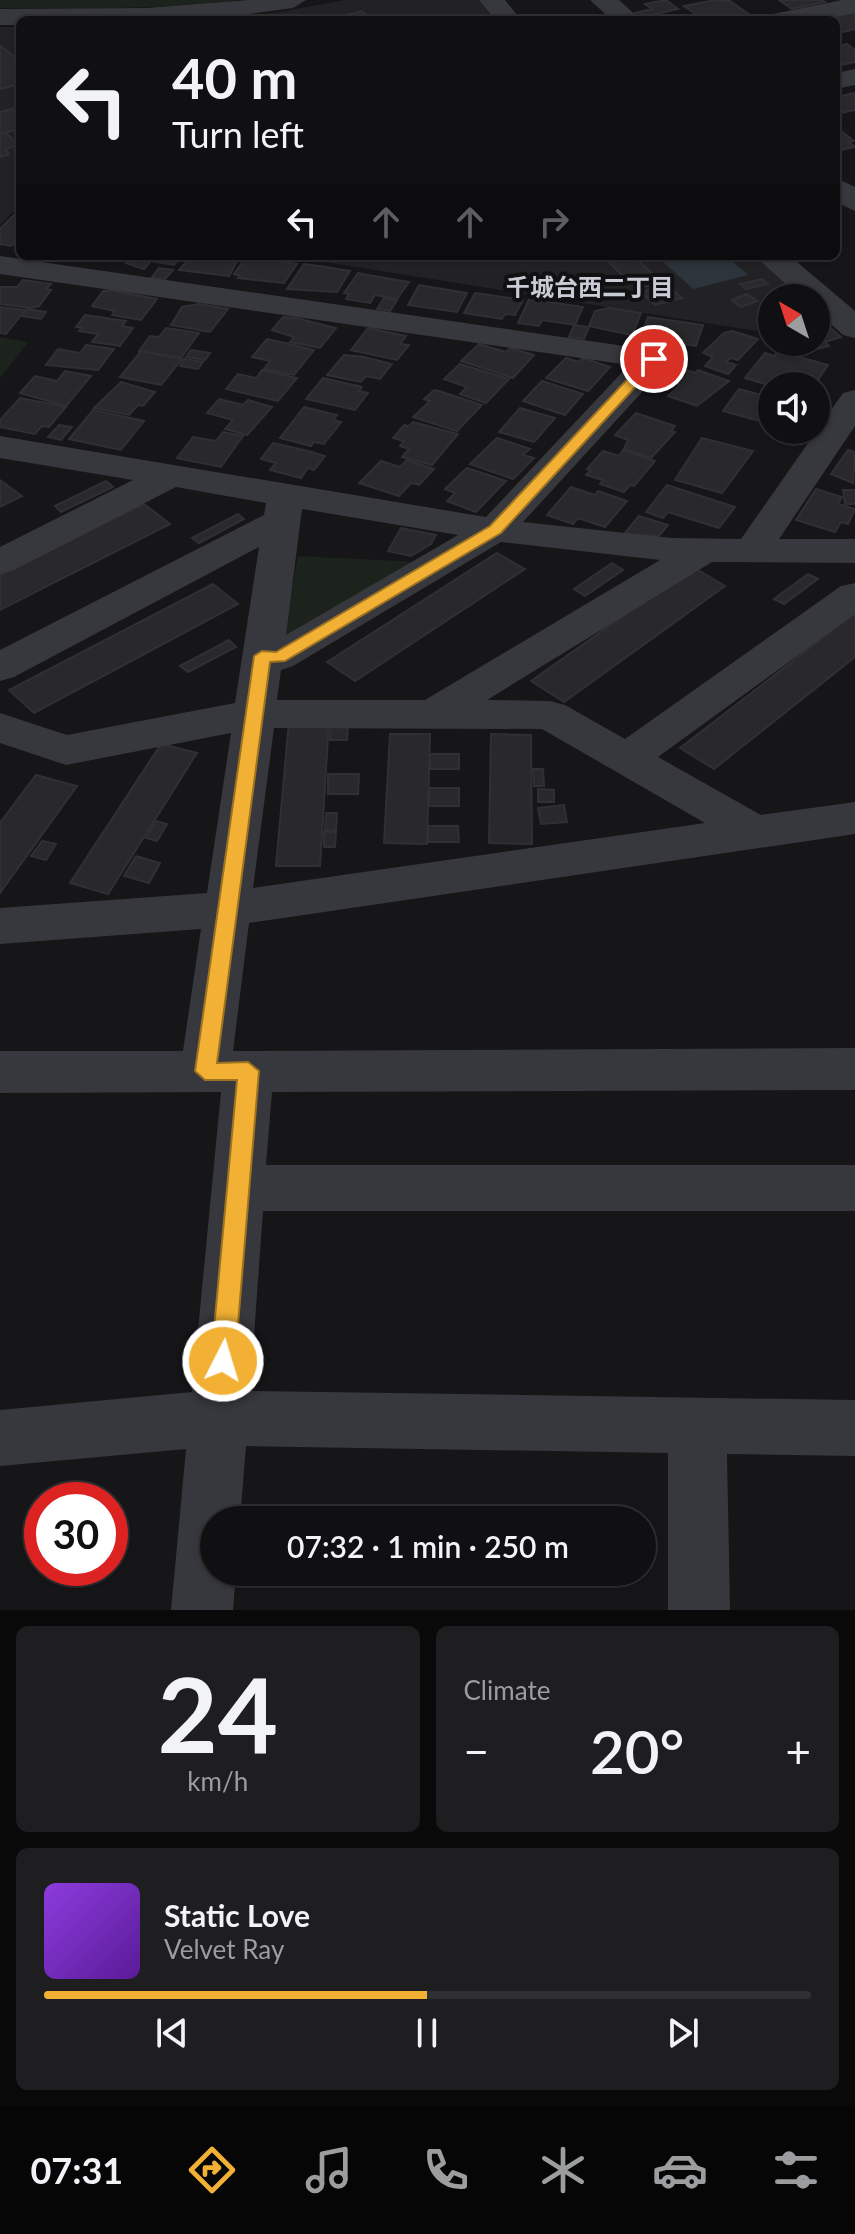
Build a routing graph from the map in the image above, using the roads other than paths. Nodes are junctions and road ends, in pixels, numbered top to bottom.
1 (293, 0) edge
2 (492, 0) edge
3 (603, 0) edge
4 (855, 5) edge
5 (169, 16) edge
6 (505, 16) edge
7 (623, 16) edge
8 (770, 16) edge
9 (776, 260) edge
10 (0, 265) edge
11 (855, 328) edge
12 (855, 400) edge
13 (0, 447) edge
14 (37, 454) junction
15 (0, 472) edge
16 (170, 476) junction
17 (283, 508) junction
18 (495, 530) junction
19 (705, 550) junction
20 (752, 550) junction
21 (855, 551) edge
22 (0, 562) edge
23 (855, 595) edge
24 (262, 656) junction
25 (0, 667) edge
26 (254, 714) junction
27 (432, 715) junction
28 (0, 728) edge
29 (626, 759) junction
30 (855, 790) edge
31 (834, 821) edge
32 (755, 832) junction
33 (227, 909) junction
34 (0, 926) edge
35 (855, 1069) edge
36 (227, 1071) junction
37 (0, 1072) edge
38 (238, 1188) junction
39 (855, 1188) edge
40 (218, 1418) junction
41 (697, 1426) junction
42 (855, 1428) edge
43 (0, 1438) edge
44 (202, 1610) edge
45 (699, 1610) edge

1 - 5 street
2 - 6 street
3 - 7 street
4 - 8 street
9 - 11 street
10 - 18 street
12 - 20 street
13 - 14 street
14 - 15 street
14 - 16 street
16 - 17 street
16 - 22 street
17 - 18 street
17 - 24 street
17 - 25 street
18 - 19 street
18 - 24 street
19 - 20 street
19 - 27 street
20 - 21 street
23 - 29 street
24 - 26 street
26 - 27 street
26 - 28 street
26 - 33 street
27 - 29 street
29 - 32 street
30 - 31 street
31 - 32 street
32 - 33 street
33 - 34 street
33 - 36 street
35 - 36 street
36 - 37 street
36 - 38 street
38 - 39 street
38 - 40 street
40 - 41 street
40 - 43 street
40 - 44 street
41 - 42 street
41 - 45 street

